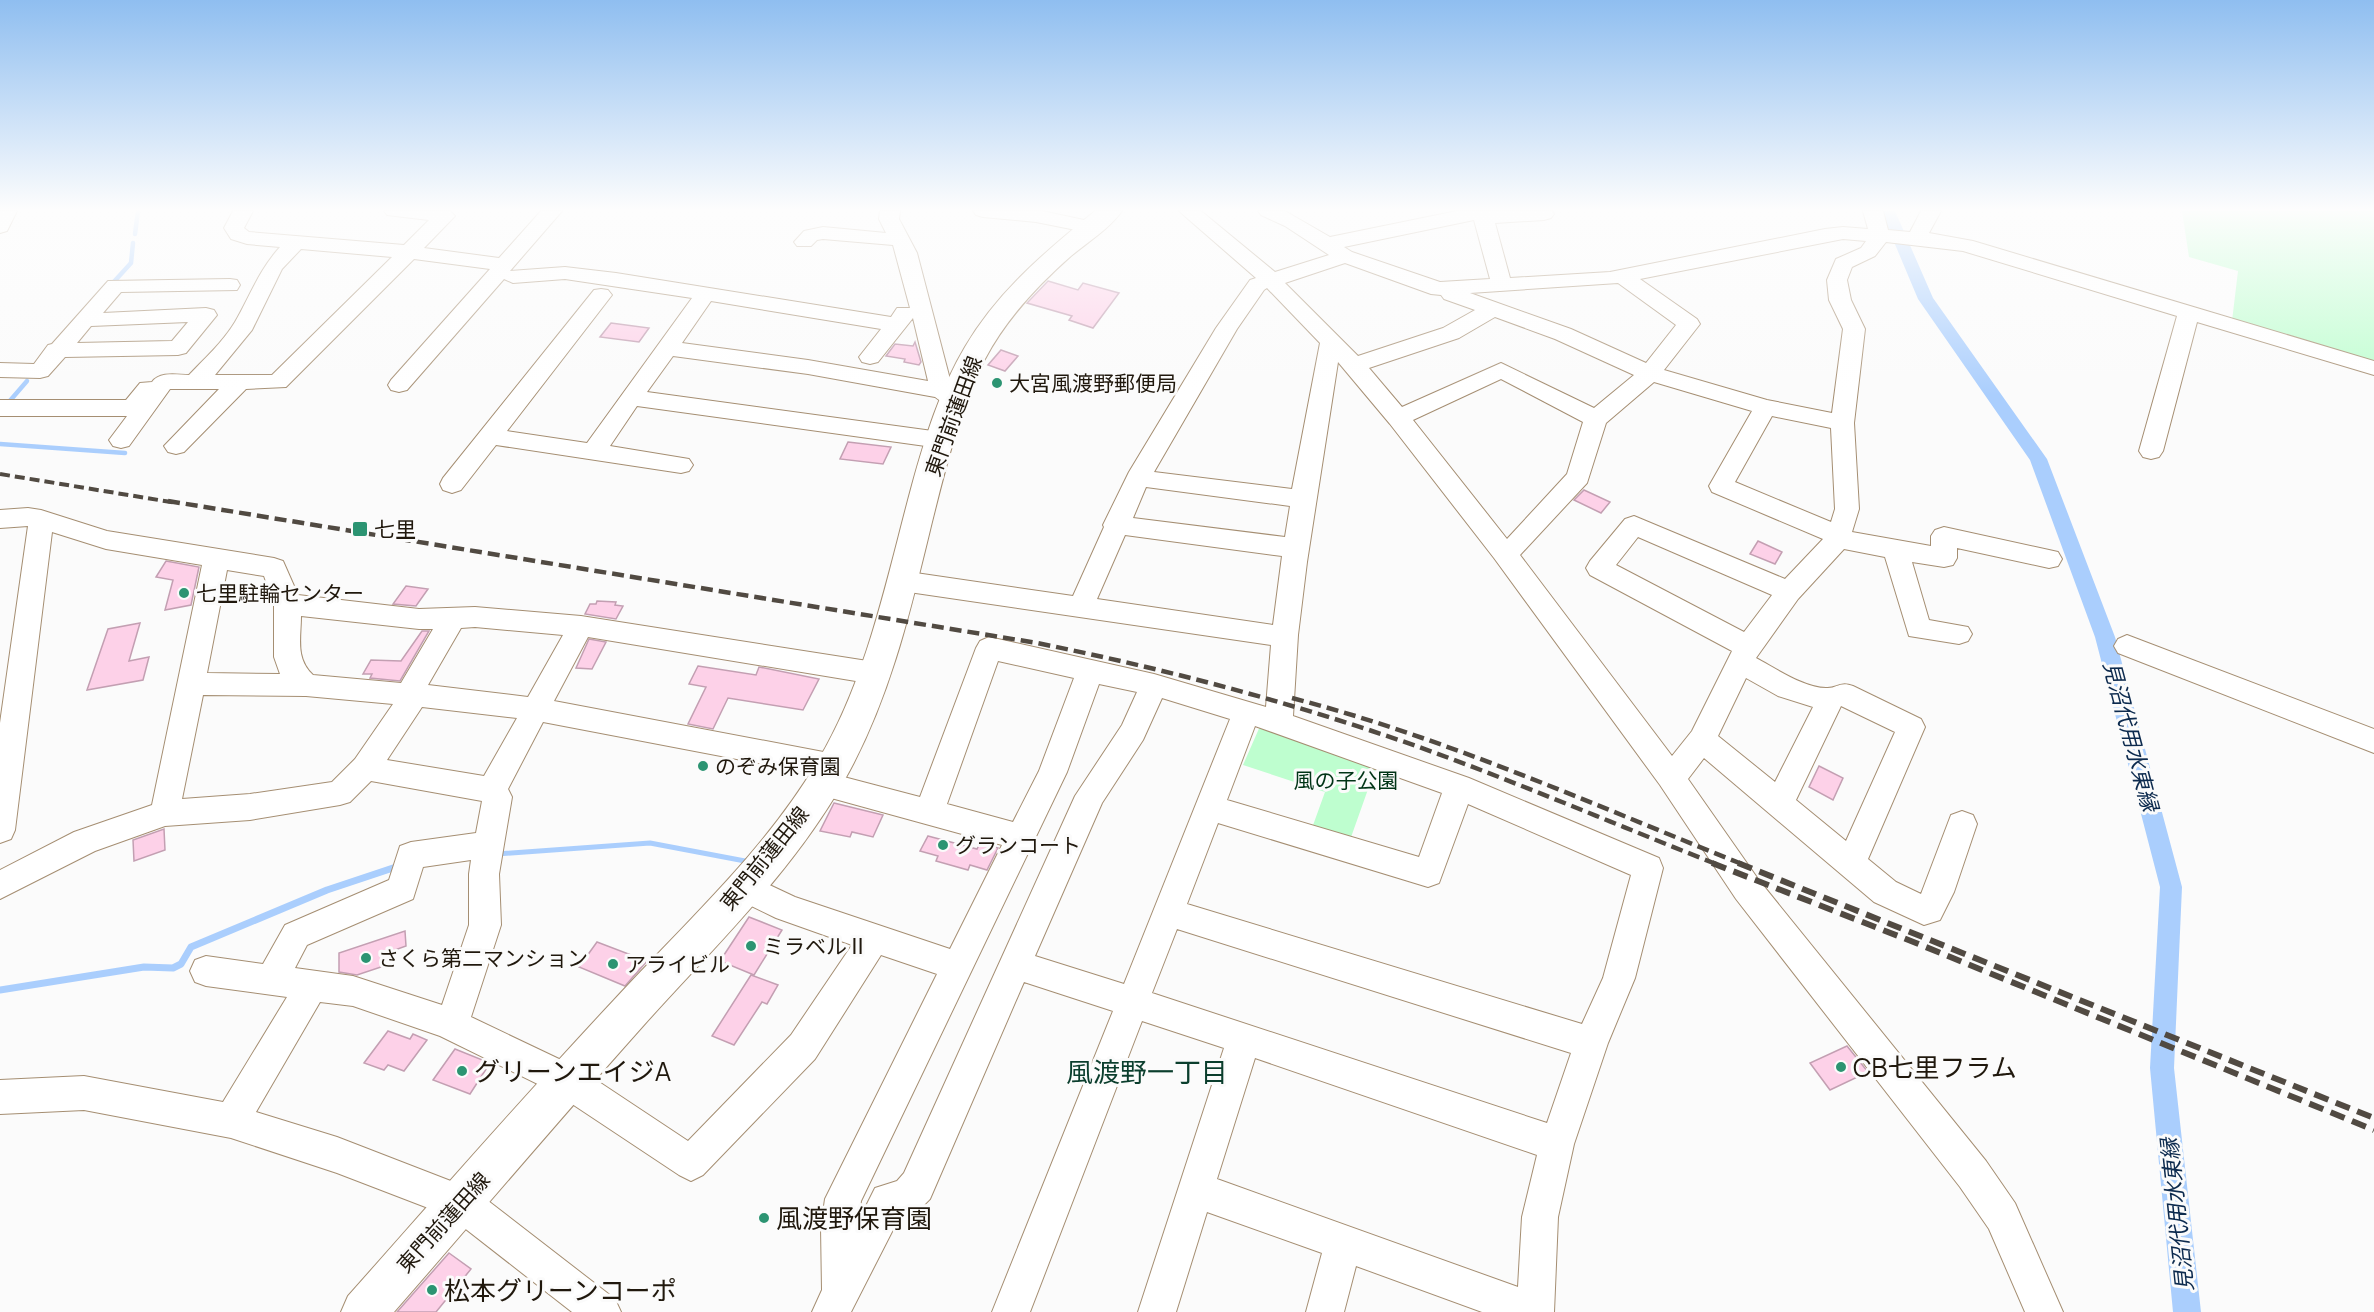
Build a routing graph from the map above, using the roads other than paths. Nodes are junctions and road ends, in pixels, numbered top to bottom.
1 (270, 272) edge
2 (389, 272) edge
3 (508, 272) edge
4 (543, 272) edge
5 (912, 272) edge
6 (1040, 272) edge
7 (1262, 272) edge
8 (1285, 272) edge
9 (1394, 272) edge
10 (1498, 272) edge
11 (1641, 272) edge
12 (1840, 272) edge
13 (2058, 272) edge
14 (1622, 276) junction
15 (1270, 279) junction
16 (1502, 286) junction
17 (1438, 289) junction
18 (707, 292) junction
19 (601, 295) dead end
20 (918, 297) junction
21 (1492, 309) junction
22 (2189, 311) junction
23 (206, 315) junction
24 (85, 320) junction
25 (895, 324) junction
26 (1331, 342) junction
27 (178, 348) junction
28 (667, 348) junction
29 (56, 350) junction
30 (870, 357) dead end
31 (1354, 365) junction
32 (2374, 368) edge
33 (0, 370) edge
34 (1650, 373) junction
35 (194, 382) junction
36 (239, 383) junction
37 (399, 385) dead end
38 (948, 395) junction
39 (632, 398) junction
40 (1766, 406) junction
41 (0, 408) edge
42 (1398, 418) junction
43 (1596, 419) junction
44 (1842, 423) junction
45 (490, 436) junction
46 (121, 440) dead end
47 (940, 440) junction
48 (177, 446) dead end
49 (2151, 451) dead end
50 (593, 452) junction
51 (681, 465) dead end
52 (1138, 478) junction
53 (453, 484) dead end
54 (1305, 499) junction
55 (0, 519) edge
56 (41, 519) junction
57 (1115, 525) junction
58 (1838, 537) junction
59 (1296, 548) junction
60 (1896, 549) junction
61 (1503, 551) junction
62 (2049, 559) dead end
63 (216, 560) junction
64 (902, 581) junction
65 (1789, 592) junction
66 (287, 604) junction
67 (1081, 608) junction
68 (453, 618) junction
69 (581, 626) junction
70 (1959, 634) dead end
71 (1285, 637) junction
72 (2127, 646) dead end
73 (1744, 654) junction
74 (1091, 670) junction
75 (874, 673) junction
76 (190, 684) junction
77 (306, 685) junction
78 (1154, 685) junction
79 (412, 695) junction
80 (1827, 700) junction
81 (535, 709) junction
82 (1246, 713) junction
83 (1278, 722) junction
84 (1702, 740) junction
85 (2374, 741) edge
86 (365, 768) junction
87 (828, 775) junction
88 (1671, 776) junction
89 (1459, 787) junction
90 (492, 790) junction
91 (1779, 804) junction
92 (1208, 807) junction
93 (930, 811) junction
94 (165, 813) junction
95 (1962, 824) dead end
96 (0, 830) edge
97 (1021, 837) junction
98 (489, 844) junction
99 (1851, 864) junction
100 (0, 885) edge
101 (744, 887) junction
102 (1168, 912) junction
103 (874, 938) junction
104 (1016, 965) junction
105 (957, 966) junction
106 (206, 970) dead end
107 (272, 978) junction
108 (312, 985) junction
109 (1133, 1003) junction
110 (452, 1025) junction
111 (1244, 1038) junction
112 (1591, 1043) junction
113 (566, 1080) junction
114 (0, 1097) edge
115 (231, 1121) junction
116 (1557, 1144) junction
117 (855, 1176) junction
118 (1197, 1190) junction
119 (888, 1201) junction
120 (461, 1203) junction
121 (1343, 1244) junction
122 (836, 1303) edge
123 (364, 1312) edge
124 (603, 1312) edge
125 (1011, 1312) edge
126 (1157, 1312) edge
127 (1325, 1312) edge
128 (1535, 1312) edge
129 (2044, 1312) edge

1 - 35 street
2 - 36 street
3 - 37 street
4 - 18 street
5 - 20 street
6 - 38 main road, 東門前蓮田線
7 - 15 street
8 - 15 street
9 - 17 street
10 - 16 street
11 - 14 street
12 - 44 street
13 - 22 street
14 - 16 street
14 - 34 street
15 - 26 street
15 - 52 street
16 - 17 street
17 - 21 street
18 - 25 street
18 - 28 street
19 - 45 street
20 - 25 street
20 - 38 street
21 - 31 street
21 - 34 street
22 - 32 street
22 - 49 street
23 - 24 street
23 - 24 street
23 - 27 street
24 - 29 street
25 - 30 street
26 - 31 street
26 - 54 street
27 - 29 street
27 - 41 street
28 - 38 street
28 - 39 street
29 - 33 street
31 - 42 street
34 - 40 street
34 - 43 street
35 - 36 street
35 - 46 street
36 - 48 street
38 - 47 main road, 東門前蓮田線
39 - 47 street
39 - 50 street
40 - 44 street
40 - 58 street
42 - 43 street
42 - 61 street
43 - 61 street
44 - 58 street
45 - 50 street
45 - 53 street
47 - 64 main road, 東門前蓮田線
50 - 51 street
52 - 54 street
52 - 57 street
54 - 59 street
55 - 56 street
56 - 63 street
56 - 96 street
57 - 59 street
57 - 67 street
58 - 60 street
58 - 65 street
59 - 71 street
60 - 62 street
60 - 70 street
61 - 88 street
63 - 66 street
63 - 76 street
64 - 67 street
64 - 75 main road, 東門前蓮田線
65 - 73 street
65 - 73 street
66 - 68 street
66 - 77 street
67 - 71 street
68 - 69 street
68 - 79 street
69 - 75 street
69 - 81 street
71 - 83 street
72 - 85 street
73 - 80 street
73 - 84 street
74 - 78 street
74 - 93 street
74 - 97 street
75 - 87 main road, 東門前蓮田線
76 - 77 street
76 - 94 street
77 - 79 street
78 - 82 street
78 - 104 street
79 - 81 street
79 - 86 street
80 - 91 street
80 - 99 street
81 - 87 street
81 - 90 street
82 - 83 street
82 - 92 street
83 - 89 street
84 - 88 street
84 - 91 street
86 - 90 street
86 - 94 street
87 - 93 street
87 - 101 main road, 東門前蓮田線
88 - 129 street
89 - 92 street
89 - 112 street
90 - 98 street
91 - 99 street
92 - 102 street
93 - 97 street
94 - 100 street
95 - 99 street
97 - 105 street
98 - 107 street
98 - 110 street
101 - 103 street
101 - 113 main road, 東門前蓮田線
102 - 109 street
102 - 112 street
103 - 105 street
103 - 113 street
104 - 109 street
104 - 119 street
105 - 117 street
106 - 107 street
107 - 108 street
108 - 110 street
108 - 115 street
109 - 111 street
109 - 125 street
110 - 113 street
111 - 116 street
111 - 118 street
112 - 116 street
113 - 120 main road, 東門前蓮田線
114 - 115 street
115 - 120 street
116 - 128 street
117 - 119 street
117 - 122 street
118 - 121 street
118 - 126 street
119 - 122 street
120 - 123 main road, 東門前蓮田線
120 - 124 street
121 - 127 street
121 - 128 street

